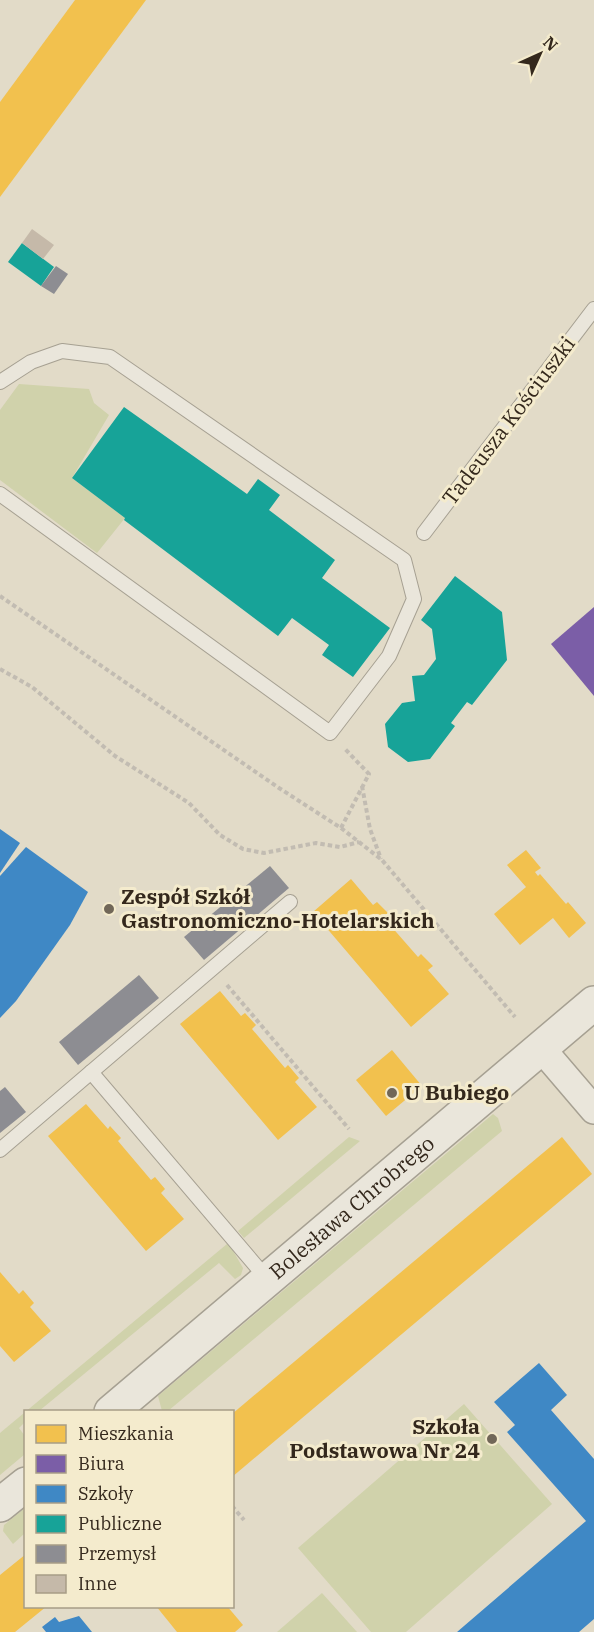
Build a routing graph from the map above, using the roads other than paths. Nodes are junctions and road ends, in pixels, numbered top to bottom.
1 (594, 309) edge
2 (0, 382) edge
3 (0, 494) edge
4 (424, 533) dead end
5 (290, 902) dead end
6 (594, 1003) edge
7 (541, 1048) junction
8 (91, 1072) junction
9 (594, 1110) edge
10 (0, 1150) edge
11 (268, 1280) junction
12 (113, 1410) edge
13 (24, 1486) edge
14 (0, 1505) edge

1 - 4 lane, Tadeusza Kościuszki
2 - 3 lane
5 - 8 lane
6 - 7 street, Bolesława Chrobrego
7 - 9 street
7 - 11 street, Bolesława Chrobrego
8 - 10 lane
8 - 11 lane
11 - 12 street, Bolesława Chrobrego
13 - 14 street

